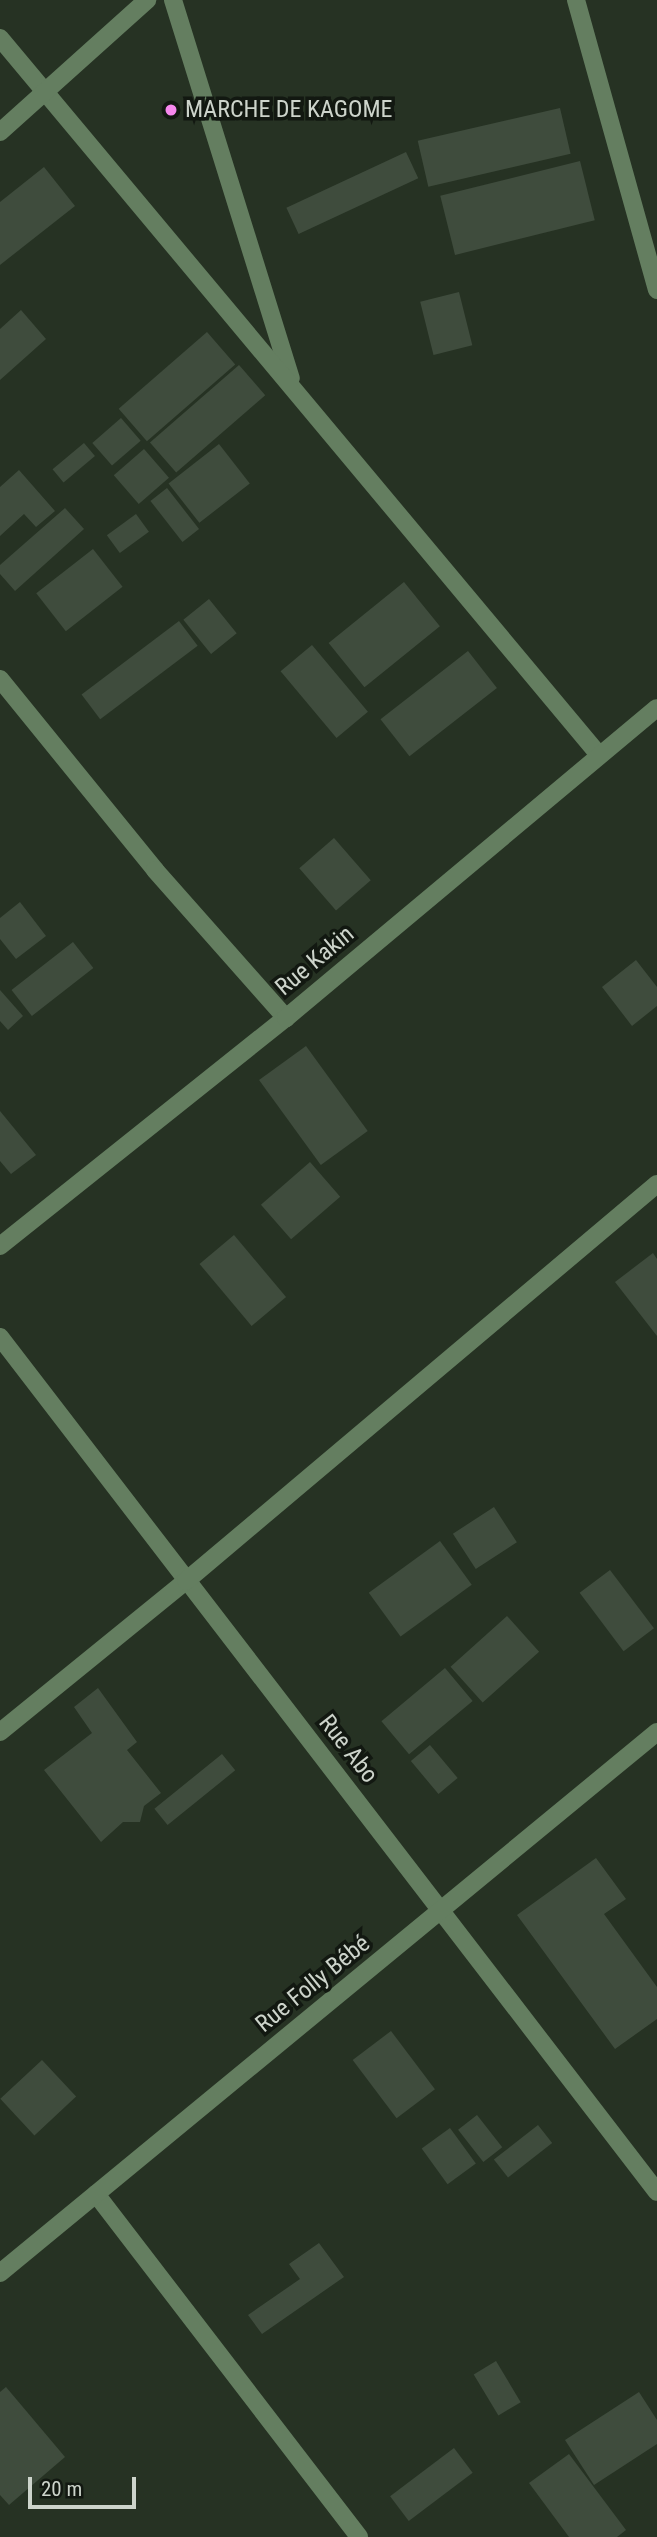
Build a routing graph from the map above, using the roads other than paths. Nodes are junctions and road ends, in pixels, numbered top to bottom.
1 (148, 0) edge
2 (173, 0) edge
3 (576, 0) edge
4 (0, 38) edge
5 (45, 92) junction
6 (0, 132) edge
7 (657, 290) edge
8 (294, 388) junction
9 (0, 678) edge
10 (657, 708) edge
11 (599, 755) junction
12 (286, 1018) junction
13 (657, 1184) edge
14 (0, 1246) edge
15 (0, 1338) edge
16 (186, 1581) junction
17 (0, 1732) edge
18 (657, 1732) edge
19 (443, 1910) junction
20 (657, 2192) edge
21 (96, 2194) junction
22 (0, 2273) edge
23 (359, 2537) edge

1 - 5 street
2 - 8 street
3 - 7 street
4 - 5 street
5 - 6 street
5 - 8 street
8 - 11 street
9 - 12 street
10 - 11 street, Rue Kakin
11 - 12 street, Rue Kakin
12 - 14 street, Rue Kakin
13 - 16 street
15 - 16 street, Rue Abo
16 - 17 street
16 - 19 street, Rue Abo
18 - 19 street, Rue Folly Bébé
19 - 20 street, Rue Abo
19 - 21 street, Rue Folly Bébé
21 - 22 street, Rue Folly Bébé
21 - 23 street

